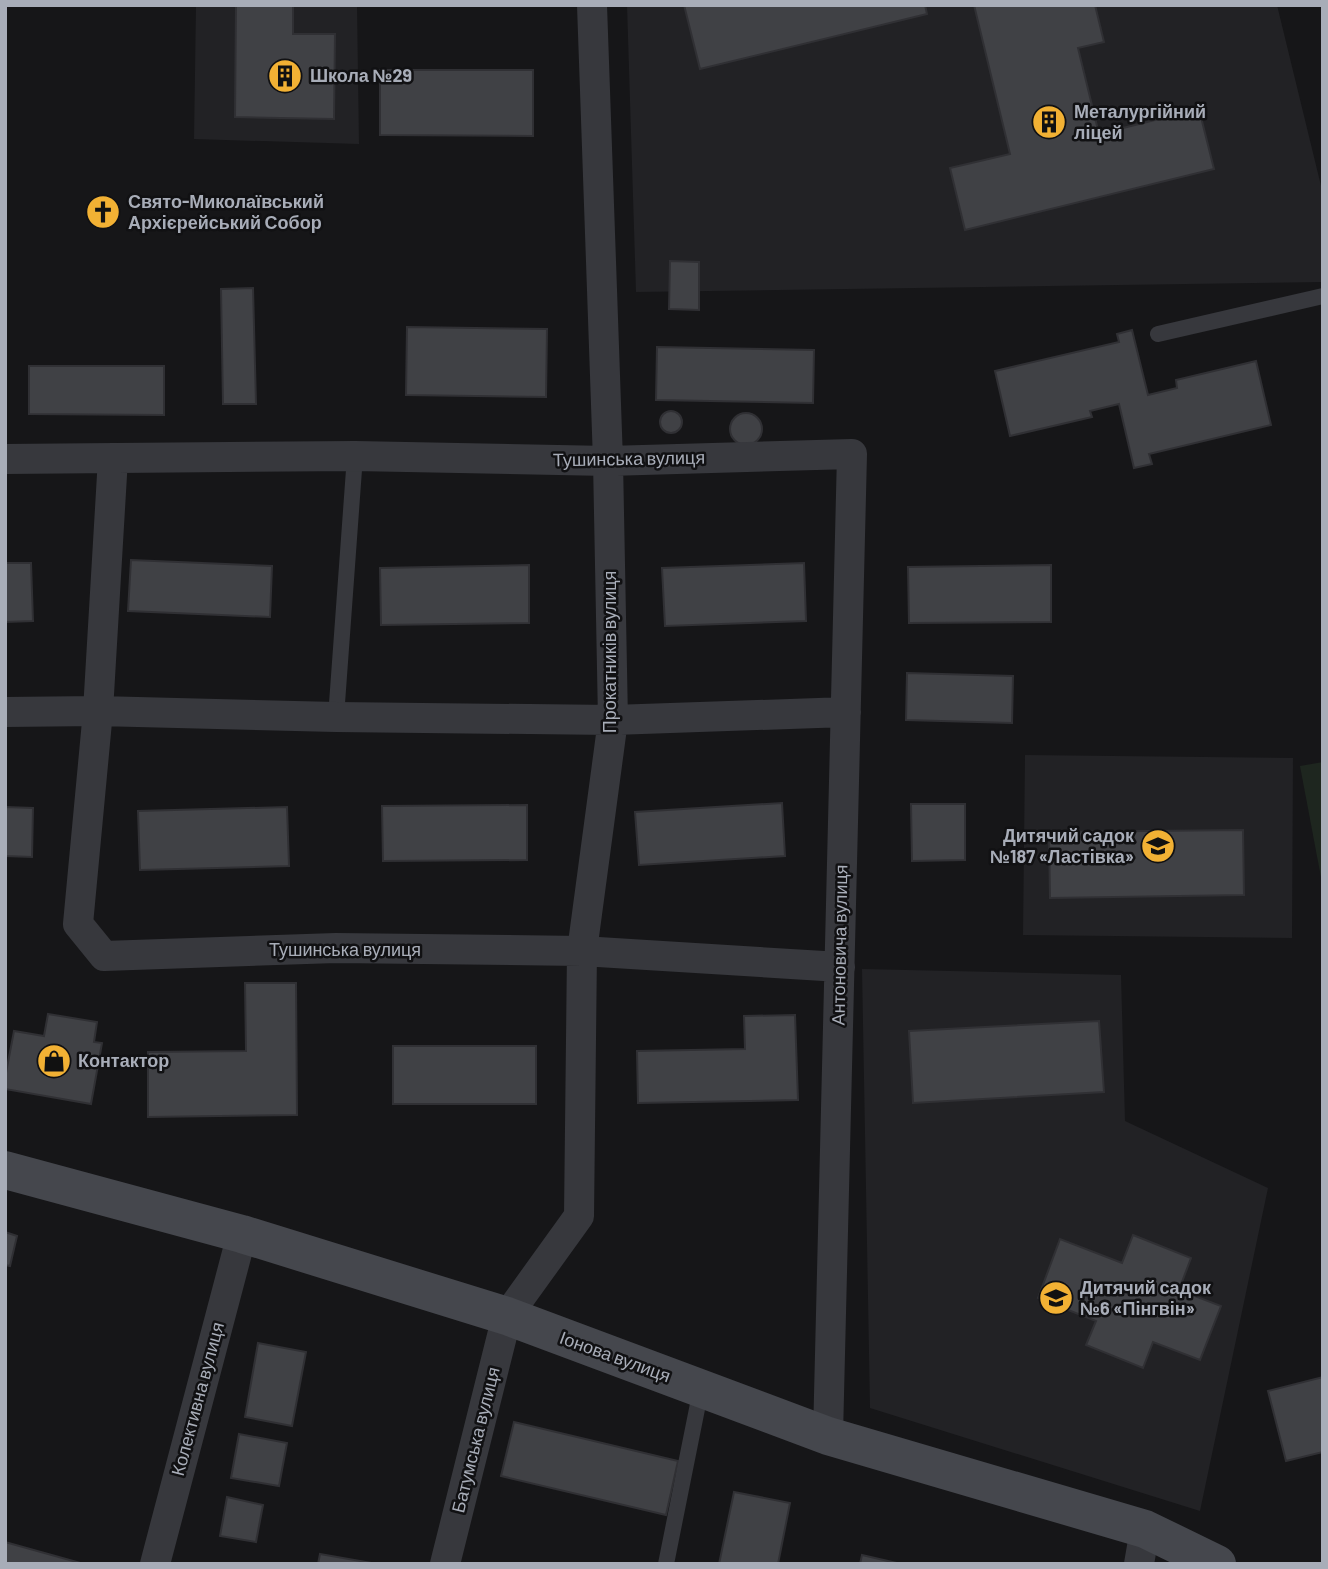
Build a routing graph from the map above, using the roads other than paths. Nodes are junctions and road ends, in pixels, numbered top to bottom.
1 (592, 5) edge
2 (1323, 296) edge
3 (1158, 334) dead end
4 (852, 454) joint
5 (355, 456) junction
6 (113, 458) junction
7 (5, 459) edge
8 (608, 461) junction
9 (98, 711) junction
10 (5, 712) edge
11 (846, 712) junction
12 (336, 717) junction
13 (613, 720) junction
14 (582, 951) junction
15 (840, 967) junction
16 (5, 1170) edge
17 (242, 1234) junction
18 (506, 1316) junction
19 (701, 1389) junction
20 (828, 1436) junction
21 (1142, 1547) edge
22 (155, 1564) edge
23 (445, 1564) edge
24 (666, 1564) edge
25 (1217, 1564) edge

1 - 8 street, Прокатників вулиця
2 - 3 lane
4 - 8 street, Тушинська вулиця
4 - 11 street, Антоновича вулиця
5 - 6 street, Тушинська вулиця
5 - 8 street, Тушинська вулиця
5 - 12 lane
6 - 7 street, Тушинська вулиця
6 - 9 street, Тушинська вулиця
8 - 13 street, Прокатників вулиця
9 - 10 street
9 - 12 street
9 - 14 street, Тушинська вулиця
11 - 13 street
11 - 15 street, Антоновича вулиця
12 - 13 street
13 - 14 street, Прокатників вулиця
14 - 15 street, Тушинська вулиця
14 - 18 street, Прокатників вулиця
15 - 20 street, Антоновича вулиця
16 - 17 street, Іонова вулиця
17 - 18 street, Іонова вулиця
17 - 22 street, Колективна вулиця
18 - 19 street, Іонова вулиця
18 - 23 street, Батумська вулиця
19 - 20 street, Іонова вулиця
19 - 24 lane
20 - 21 street, Іонова вулиця
21 - 25 street, Іонова вулиця

